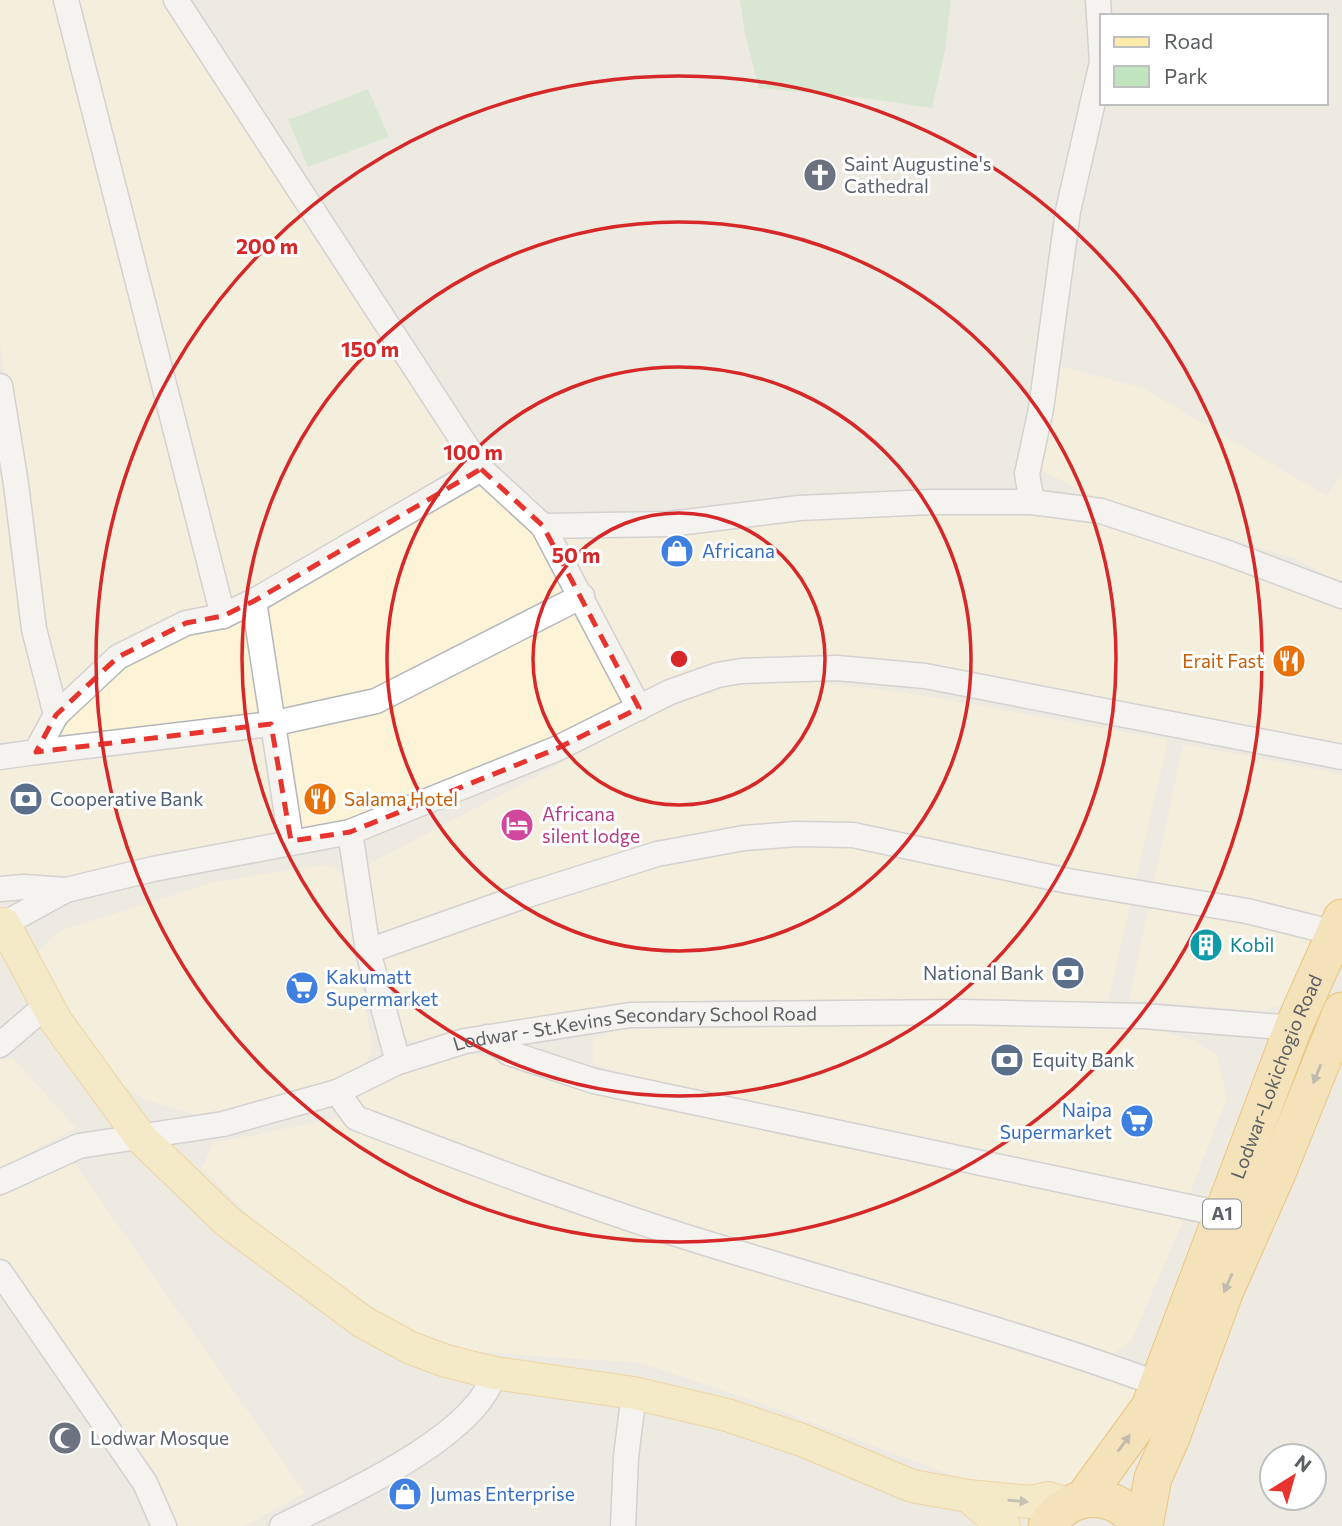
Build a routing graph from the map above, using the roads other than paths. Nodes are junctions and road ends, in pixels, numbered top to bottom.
1 (66, 0) edge
2 (176, 0) edge
3 (1098, 0) edge
4 (1100, 31) edge
5 (1100, 73) edge
6 (0, 386) edge
7 (481, 469) junction
8 (1032, 502) junction
9 (543, 526) junction
10 (582, 596) junction
11 (1342, 596) edge
12 (254, 601) junction
13 (223, 616) junction
14 (639, 708) junction
15 (56, 715) junction
16 (271, 724) junction
17 (36, 752) junction
18 (0, 757) edge
19 (1342, 757) edge
20 (351, 832) junction
21 (291, 841) junction
22 (0, 889) edge
23 (66, 890) junction
24 (1, 918) edge
25 (1339, 926) edge
26 (368, 951) junction
27 (0, 966) edge
28 (1342, 1011) edge
29 (49, 1015) junction
30 (1293, 1028) junction
31 (488, 1037) junction
32 (0, 1045) edge
33 (398, 1062) junction
34 (337, 1092) junction
35 (141, 1138) junction
36 (0, 1182) edge
37 (1222, 1214) junction
38 (0, 1272) edge
39 (494, 1373) junction
40 (1158, 1384) junction
41 (634, 1393) junction
42 (968, 1496) junction
43 (1066, 1509) edge
44 (164, 1526) edge
45 (282, 1526) edge
46 (623, 1526) edge
47 (1004, 1526) edge
48 (1143, 1526) edge

1 - 13 street
2 - 7 street
3 - 4 street
5 - 8 street
6 - 15 street
7 - 9 street
7 - 12 street
8 - 9 street
8 - 11 street
9 - 10 street
10 - 14 street
10 - 16 street
12 - 13 street
12 - 16 street
13 - 15 street
14 - 19 street
14 - 20 street
15 - 17 street
16 - 17 street
16 - 21 street
17 - 18 street
20 - 21 street
20 - 26 street
21 - 23 street
22 - 23 street
23 - 24 street
24 - 29 main road
25 - 26 street
25 - 30 highway, Lodwar-Lokichogio Road / A1
26 - 33 street
27 - 29 main road
28 -> 48 highway, Lodwar-Lokichogio Road / A1
29 - 32 street
29 - 35 main road
30 - 31 street, Lodwar - St.Kevins Secondary School Road
30 - 37 highway, Lodwar-Lokichogio Road / A1
31 - 33 street, Lodwar - St.Kevins Secondary School Road
31 - 37 street
33 - 34 street, Lodwar - St.Kevins Secondary School Road
34 - 35 street, Lodwar - St.Kevins Secondary School Road
34 - 40 street
35 - 36 street, Lodwar - St.Kevins Secondary School Road
35 - 39 main road
37 - 40 highway, Lodwar-Lokichogio Road / A1
38 - 44 street
39 - 41 main road
39 - 45 street
43 -> 40 highway, Lodwar-Lokichogio Road / A1
41 - 42 main road
41 - 46 street
42 -> 43 main road
42 - 47 main road
43 - 48 highway, A1

